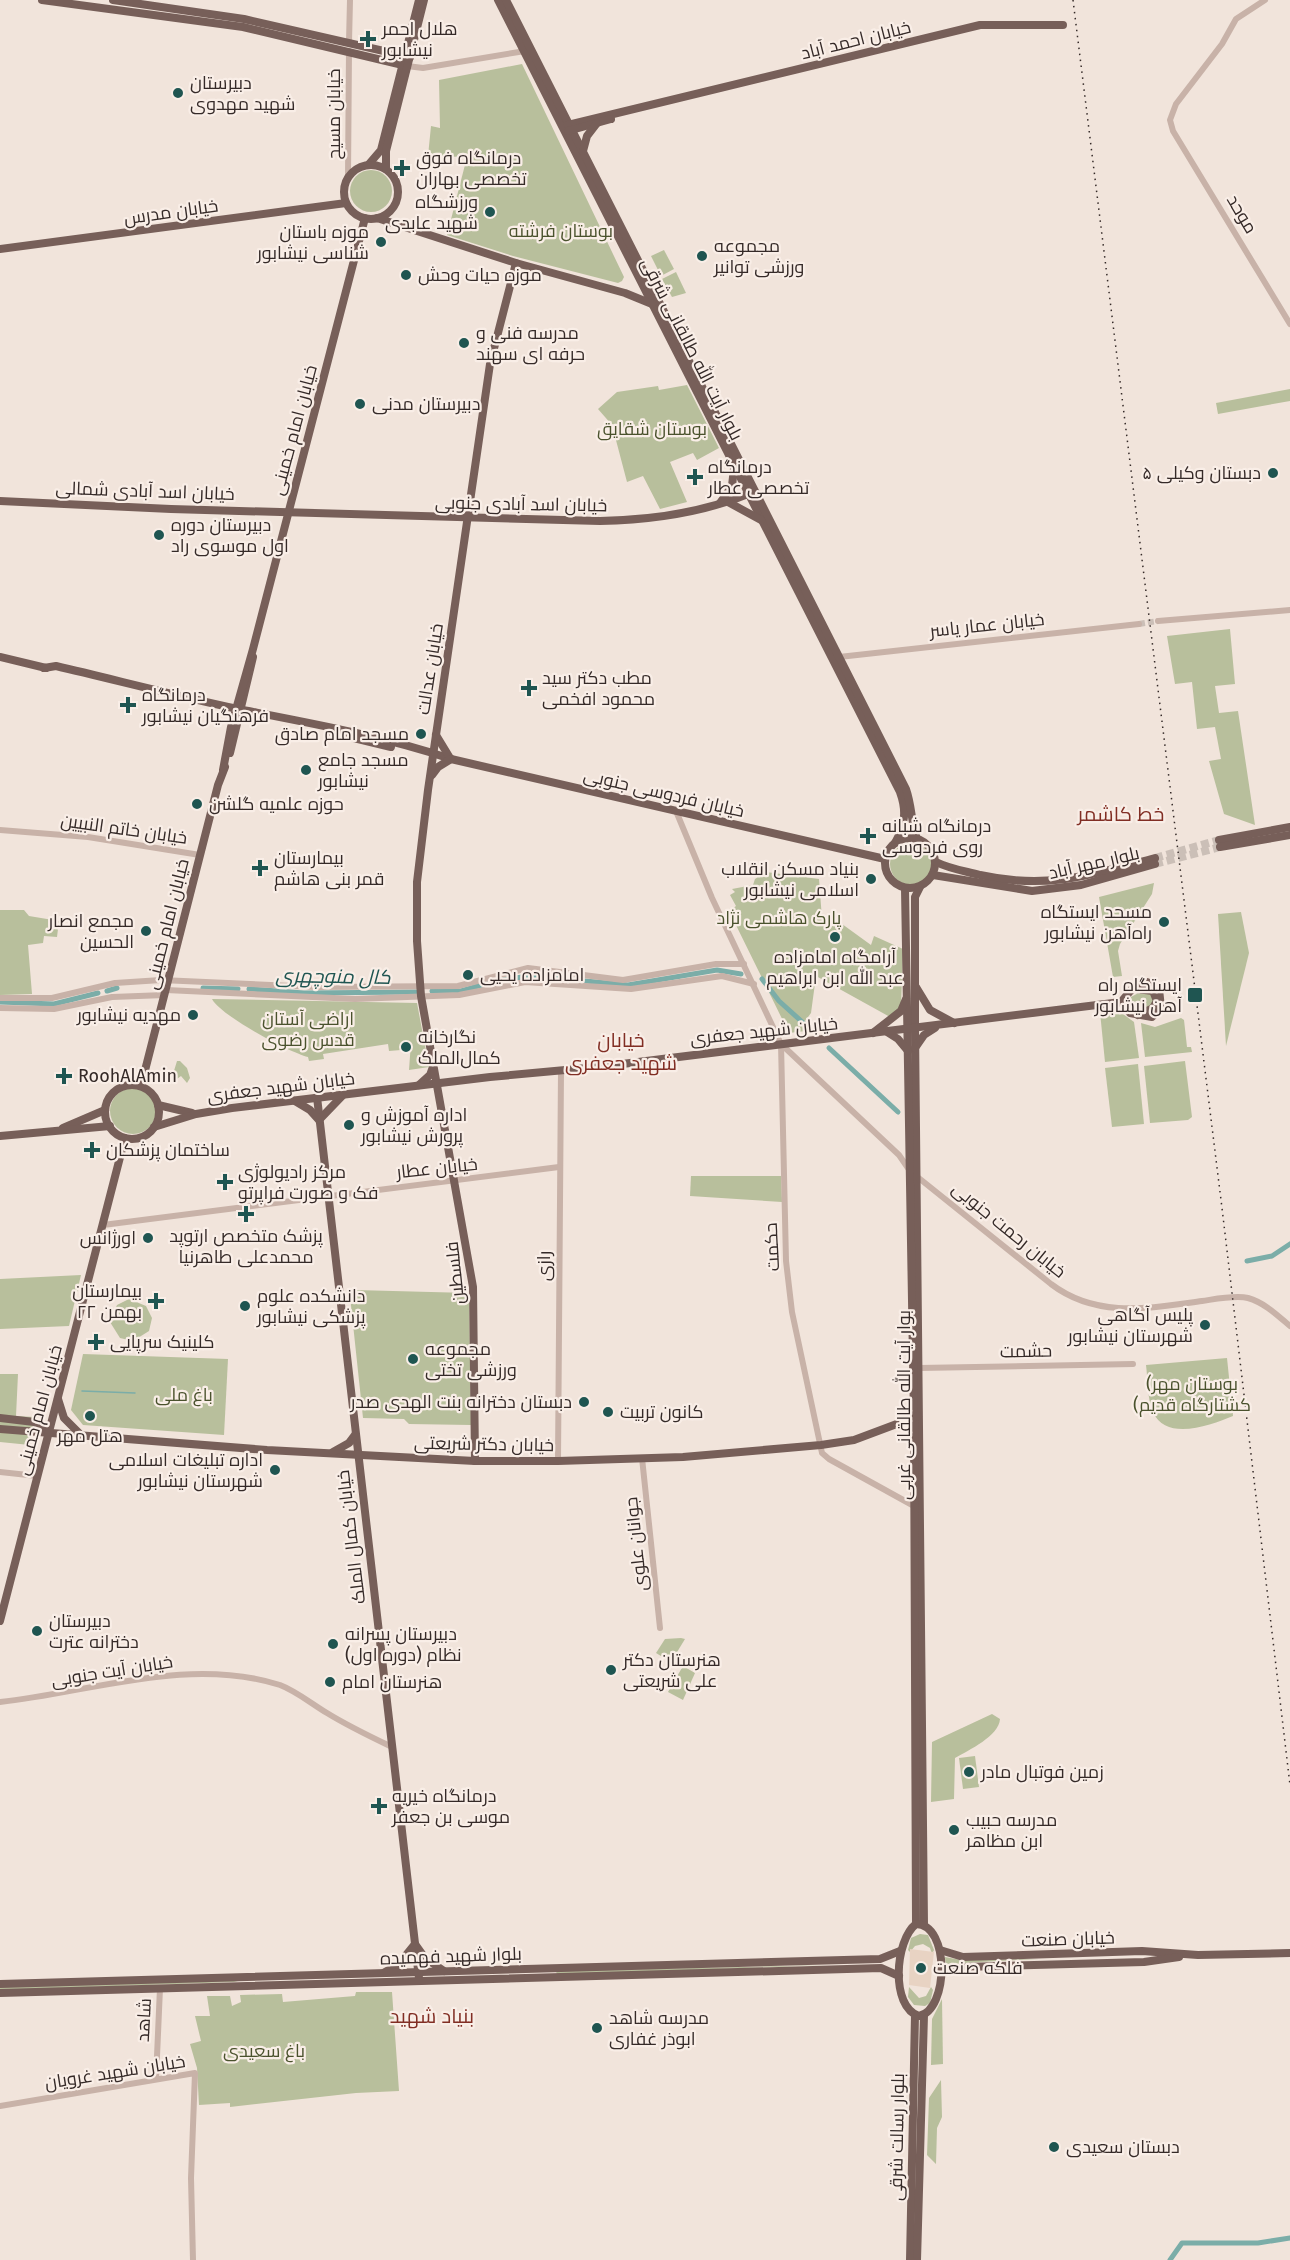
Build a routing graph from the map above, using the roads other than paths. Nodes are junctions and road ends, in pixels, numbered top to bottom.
1 (42, 0) edge
2 (113, 0) edge
3 (350, 0) edge
4 (419, 0) edge
5 (424, 0) edge
6 (498, 0) edge
7 (506, 0) edge
8 (1265, 0) edge
9 (244, 23) junction
10 (1063, 25) dead end
11 (349, 47) junction
12 (525, 51) junction
13 (393, 54) junction
14 (407, 56) junction
15 (390, 63) junction
16 (404, 66) junction
17 (658, 104) junction
18 (598, 123) junction
19 (568, 128) junction
20 (583, 151) junction
21 (369, 164) junction
22 (386, 169) junction
23 (348, 177) junction
24 (346, 202) junction
25 (365, 218) junction
26 (376, 218) junction
27 (0, 249) edge
28 (516, 263) junction
29 (646, 283) junction
30 (625, 293) junction
31 (652, 304) junction
32 (1290, 324) edge
33 (733, 463) junction
34 (752, 493) junction
35 (0, 501) edge
36 (724, 503) junction
37 (288, 512) junction
38 (469, 519) junction
39 (764, 522) junction
40 (1290, 610) edge
41 (1158, 621) tunnel mouth
42 (1139, 624) tunnel mouth
43 (0, 657) edge
44 (839, 657) junction
45 (238, 711) junction
46 (436, 734) junction
47 (435, 754) junction
48 (451, 759) junction
49 (429, 779) junction
50 (676, 811) junction
51 (1290, 827) edge
52 (0, 831) edge
53 (1290, 835) edge
54 (917, 839) junction
55 (895, 843) junction
56 (200, 855) junction
57 (885, 859) junction
58 (936, 862) junction
59 (933, 874) junction
60 (920, 887) junction
61 (905, 889) junction
62 (744, 964) junction
63 (495, 976) junction
64 (168, 980) junction
65 (754, 984) junction
66 (915, 984) junction
67 (246, 985) junction
68 (420, 986) junction
69 (494, 986) junction
70 (101, 987) junction
71 (165, 993) junction
72 (245, 995) junction
73 (908, 995) junction
74 (422, 996) junction
75 (0, 998) edge
76 (104, 998) junction
77 (1121, 1002) junction
78 (0, 1008) edge
79 (955, 1024) junction
80 (939, 1026) junction
81 (911, 1029) junction
82 (887, 1032) junction
83 (872, 1034) junction
84 (782, 1044) junction
85 (912, 1050) junction
86 (435, 1063) junction
87 (561, 1071) junction
88 (439, 1083) junction
89 (419, 1085) junction
90 (141, 1086) junction
91 (344, 1094) junction
92 (317, 1097) junction
93 (294, 1100) junction
94 (158, 1105) junction
95 (105, 1110) junction
96 (196, 1114) junction
97 (319, 1120) junction
98 (110, 1126) junction
99 (63, 1128) junction
100 (154, 1128) junction
101 (0, 1136) edge
102 (125, 1138) junction
103 (910, 1147) junction
104 (899, 1155) junction
105 (560, 1167) junction
106 (910, 1171) junction
107 (918, 1176) junction
108 (456, 1181) junction
109 (328, 1195) junction
110 (103, 1225) junction
111 (915, 1298) junction
112 (1290, 1326) edge
113 (1133, 1364) dead end
114 (919, 1368) junction
115 (58, 1398) junction
116 (916, 1417) junction
117 (0, 1418) edge
118 (0, 1429) edge
119 (49, 1431) junction
120 (355, 1435) junction
121 (86, 1436) junction
122 (821, 1445) junction
123 (330, 1453) junction
124 (357, 1454) junction
125 (642, 1458) junction
126 (475, 1461) junction
127 (558, 1461) junction
128 (0, 1472) edge
129 (38, 1476) junction
130 (914, 1506) junction
131 (2, 1602) edge
132 (0, 1621) edge
133 (660, 1628) dead end
134 (918, 1682) junction
135 (0, 1702) edge
136 (392, 1747) junction
137 (920, 1924) junction
138 (416, 1944) junction
139 (900, 1950) junction
140 (939, 1950) junction
141 (1290, 1953) edge
142 (1046, 1954) junction
143 (1198, 1955) junction
144 (850, 1960) junction
145 (1046, 1965) junction
146 (850, 1969) junction
147 (444, 1971) junction
148 (941, 1973) junction
149 (382, 1974) junction
150 (251, 1976) junction
151 (899, 1976) junction
152 (419, 1977) junction
153 (432, 1981) junction
154 (396, 1983) junction
155 (0, 1984) edge
156 (251, 1986) junction
157 (160, 1988) junction
158 (0, 1993) edge
159 (915, 2015) junction
160 (924, 2015) junction
161 (918, 2064) junction
162 (156, 2079) junction
163 (0, 2106) edge
164 (194, 2260) edge
165 (910, 2260) edge
166 (918, 2260) edge

1 - 9 main road
2 - 9 main road
3 - 11 street, خیابان مسیح
4 - 14 main road
5 - 14 main road
6 - 12 main road, بلوار آیت الله طالقانی شرقی
7 - 19 main road, بلوار آیت الله طالقانی شرقی
8 - 32 street, موحد
9 - 11 main road
10 - 17 main road, خیابان احمد آباد
11 - 13 main road
11 - 15 main road
11 - 23 street, خیابان مسیح
12 - 16 street
12 - 19 main road, بلوار آیت الله طالقانی شرقی
13 - 14 main road
13 - 15 main road
14 - 16 main road
15 - 16 main road
16 - 21 main road
16 - 22 main road
17 - 18 main road, خیابان احمد آباد
17 - 19 main road, خیابان احمد آباد
18 - 19 main road, خیابان احمد آباد
18 - 20 main road
19 - 20 main road, بلوار آیت الله طالقانی شرقی
19 - 29 main road, بلوار آیت الله طالقانی شرقی
20 - 29 main road, بلوار آیت الله طالقانی شرقی
21 - 22 main road
21 - 23 main road
22 - 26 main road
23 - 24 main road
24 - 25 main road
24 - 27 main road, خیابان مدرس
25 - 26 main road
25 - 37 main road, خیابان امام خمینی
26 - 28 main road
28 - 30 main road
28 - 38 main road, خیابان عدالت
29 - 30 main road
29 - 31 main road, بلوار آیت الله طالقانی شرقی
29 - 34 main road, بلوار آیت الله طالقانی شرقی
30 - 31 main road
31 - 33 main road, بلوار آیت الله طالقانی شرقی
33 - 34 main road, بلوار آیت الله طالقانی شرقی
33 - 36 main road
34 - 36 main road, خیابان اسد آبادی جنوبی
34 - 39 main road, بلوار آیت الله طالقانی شرقی
34 - 44 main road, بلوار آیت الله طالقانی شرقی
35 - 37 main road, خیابان اسد آبادی شمالی
36 - 38 main road, خیابان اسد آبادی جنوبی
36 - 39 main road
37 - 38 main road, خیابان اسد آبادی جنوبی
37 - 45 main road, خیابان امام خمینی
38 - 46 main road, خیابان عدالت
39 - 55 main road, بلوار آیت الله طالقانی شرقی
40 - 41 street
42 - 44 street, خیابان عمار یاسر
43 - 45 main road, خیابان فردوسی جنوبی
44 - 54 main road, بلوار آیت الله طالقانی شرقی
45 - 47 main road, خیابان فردوسی جنوبی
45 - 56 main road, خیابان امام خمینی
46 - 47 main road, خیابان عدالت
46 - 48 main road
47 - 48 main road, خیابان فردوسی جنوبی
47 - 49 main road, خیابان عدالت
48 - 49 main road
48 - 50 main road, خیابان فردوسی جنوبی
49 - 68 main road, خیابان عدالت
50 - 57 main road, خیابان فردوسی جنوبی
50 - 62 street
51 - 53 main road
52 - 56 street, خیابان خاتم النبیین
54 - 55 main road
54 - 58 main road
55 - 57 main road
56 - 64 main road, خیابان امام خمینی
57 - 61 main road
58 - 59 main road
58 - 59 main road, بلوار مهر آباد
59 - 60 main road
60 - 61 main road
60 - 66 main road, بوار آیت الله طالقانی غربی
61 - 73 main road, بوار آیت الله طالقانی غربی
62 - 63 street
62 - 65 street
63 - 68 street
63 - 69 street
64 - 67 street
64 - 70 street
64 - 71 main road, خیابان امام خمینی
65 - 69 street
65 - 84 street
66 - 79 main road
66 - 81 main road, بوار آیت الله طالقانی غربی
67 - 68 street
67 - 72 street
68 - 74 main road, خیابان عدالت
69 - 74 street
70 - 75 street
70 - 76 street
71 - 72 street
71 - 76 street
71 - 90 main road, خیابان امام خمینی
72 - 74 street
73 - 81 main road, بوار آیت الله طالقانی غربی
73 - 83 main road
74 - 86 main road, خیابان عدالت
76 - 78 street
77 - 77 main road
77 - 79 main road, خیابان شهید جعفری
79 - 80 main road, خیابان شهید جعفری
80 - 81 main road, خیابان شهید جعفری
80 - 85 main road
81 - 82 main road, خیابان شهید جعفری
81 - 85 main road, بوار آیت الله طالقانی غربی
82 - 83 main road, خیابان شهید جعفری
82 - 85 main road
83 - 84 main road, خیابان شهید جعفری
84 - 87 main road, خیابان شهید جعفری
84 - 104 street
84 - 122 street, حکمت
85 - 103 main road, بوار آیت الله طالقانی غربی
85 - 107 main road, بوار آیت الله طالقانی غربی
86 - 88 main road, خیابان عدالت
86 - 89 main road
87 - 88 main road, خیابان شهید جعفری
87 - 105 street, رازی
88 - 89 main road, خیابان شهید جعفری
88 - 108 main road, فلسطین
89 - 91 main road, خیابان شهید جعفری
90 - 94 main road
90 - 95 main road
91 - 92 main road, خیابان شهید جعفری
91 - 97 main road
92 - 93 main road, خیابان شهید جعفری
92 - 97 main road, خیابان کمال الملک
93 - 96 main road, خیابان شهید جعفری
93 - 97 main road
94 - 96 main road, خیابان شهید جعفری
94 - 100 main road
95 - 98 main road
95 - 99 main road
96 - 100 main road, خیابان شهید جعفری
97 - 109 main road, خیابان کمال الملک
98 - 99 main road
98 - 102 main road
99 - 101 main road
100 - 102 main road
102 - 110 main road, خیابان امام خمینی
103 - 104 street
103 - 106 main road, بوار آیت الله طالقانی غربی
104 - 106 street
105 - 108 street, خیابان عطار
105 - 127 street, رازی
106 - 107 street, خیابان رحمت جنوبی
106 - 111 main road, بوار آیت الله طالقانی غربی
107 - 111 main road, بوار آیت الله طالقانی غربی
107 - 112 street, خیابان رحمت جنوبی
108 - 109 street, خیابان عطار
108 - 126 main road, فلسطین
109 - 110 street, خیابان عطار
109 - 120 main road, خیابان کمال الملک
110 - 115 main road, خیابان امام خمینی
111 - 114 main road, بوار آیت الله طالقانی غربی
111 - 116 main road, بوار آیت الله طالقانی غربی
113 - 114 street, حشمت
114 - 116 main road, بوار آیت الله طالقانی غربی
115 - 119 main road, خیابان امام خمینی
115 - 121 main road
116 - 122 main road, خیابان دکتر شریعتی
116 - 130 main road, بوار آیت الله طالقانی غربی
116 - 134 main road, بوار آیت الله طالقانی غربی
117 - 119 main road
118 - 119 main road
119 - 121 main road, خیابان دکتر شریعتی
119 - 129 main road, خیابان امام خمینی
120 - 123 main road
120 - 124 main road, خیابان کمال الملک
121 - 123 main road, خیابان دکتر شریعتی
122 - 125 main road, خیابان دکتر شریعتی
122 - 130 street
123 - 124 main road, خیابان دکتر شریعتی
124 - 126 main road, خیابان دکتر شریعتی
124 - 136 main road, خیابان کمال الملک
125 - 127 main road, خیابان دکتر شریعتی
125 - 133 street, جوانان علوی
126 - 127 main road, خیابان دکتر شریعتی
128 - 129 street
129 - 131 main road, خیابان امام خمینی
130 - 134 main road, بوار آیت الله طالقانی غربی
131 - 132 main road, خیابان امام خمینی
134 - 137 main road, بوار آیت الله طالقانی غربی
135 - 136 street, خیابان آیت جنوبی
136 - 138 main road, خیابان کمال الملک
137 - 139 main road
137 - 140 main road
138 - 147 main road
138 - 149 main road
138 - 152 main road, خیابان کمال الملک
139 - 144 main road, بلوار شهید فهمیده
139 - 151 main road
140 - 142 main road, خیابان صنعت
140 - 148 main road
141 - 143 main road, خیابان صنعت
142 - 143 main road, خیابان صنعت
142 - 145 main road
143 - 145 main road, خیابان صنعت
144 - 146 main road
144 - 147 main road, بلوار شهید فهمیده
145 - 148 main road, خیابان صنعت
146 - 151 main road, بلوار شهید فهمیده
146 - 153 main road, بلوار شهید فهمیده
147 - 152 main road, بلوار شهید فهمیده
148 - 160 main road
149 - 150 main road, بلوار شهید فهمیده
149 - 152 main road, بلوار شهید فهمیده
150 - 155 main road, بلوار شهید فهمیده
150 - 156 main road
151 - 159 main road
152 - 153 main road, بلوار شهید فهمیده
152 - 154 main road, بلوار شهید فهمیده
153 - 154 main road
154 - 156 main road, بلوار شهید فهمیده
156 - 157 main road, بلوار شهید فهمیده
157 - 158 main road, بلوار شهید فهمیده
157 - 162 street, شاهد
159 - 160 main road
159 - 161 main road, بلوار رسالت شرقی
160 - 161 main road, بلوار رسالت شرقی
161 - 165 main road, بلوار رسالت شرقی
161 - 166 main road, بلوار رسالت شرقی
162 - 163 street, خیابان شهید غرویان
162 - 164 street, خیابان شهید غرویان

